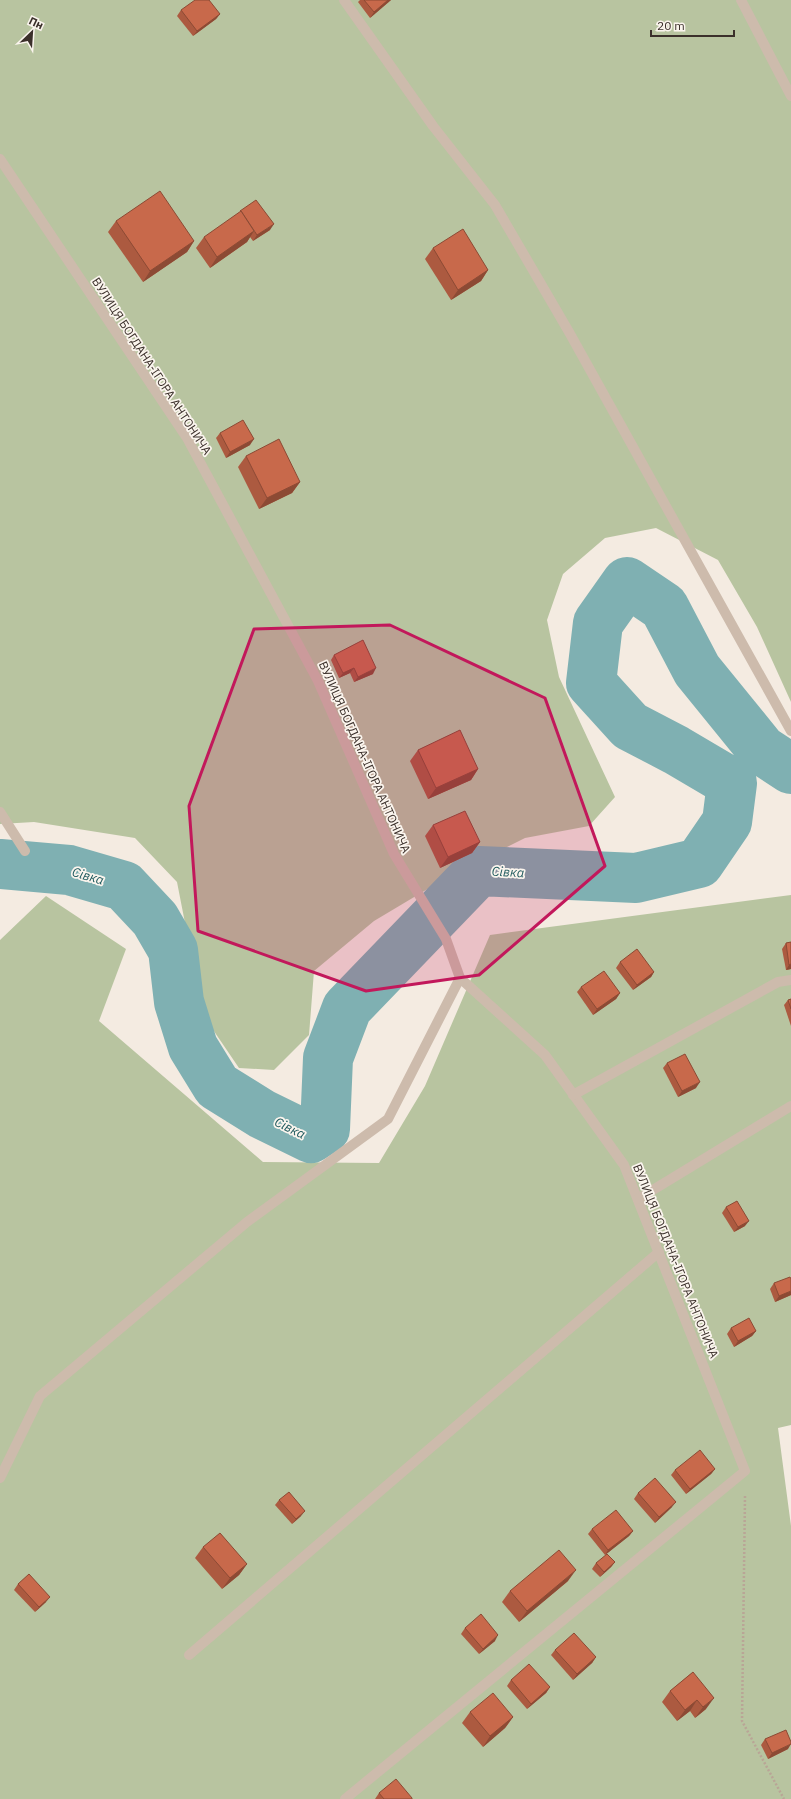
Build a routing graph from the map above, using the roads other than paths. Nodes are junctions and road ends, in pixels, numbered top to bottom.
1 (344, 0) edge
2 (741, 0) edge
3 (791, 96) edge
4 (0, 159) edge
5 (791, 731) edge
6 (0, 812) edge
7 (25, 851) dead end
8 (460, 978) junction
9 (791, 980) edge
10 (573, 1095) junction
11 (791, 1106) edge
12 (638, 1199) junction
13 (659, 1252) junction
14 (0, 1478) edge
15 (189, 1655) dead end
16 (345, 1799) edge

1 - 5 street
2 - 3 street
4 - 8 street, ВУЛИЦЯ БОГДАНА-ІГОРА АНТОНИЧА
6 - 7 street
8 - 10 street, ВУЛИЦЯ БОГДАНА-ІГОРА АНТОНИЧА
8 - 14 street
9 - 10 street
10 - 12 street, ВУЛИЦЯ БОГДАНА-ІГОРА АНТОНИЧА
11 - 12 street
12 - 13 street, ВУЛИЦЯ БОГДАНА-ІГОРА АНТОНИЧА
13 - 15 street
13 - 16 street, ВУЛИЦЯ БОГДАНА-ІГОРА АНТОНИЧА

